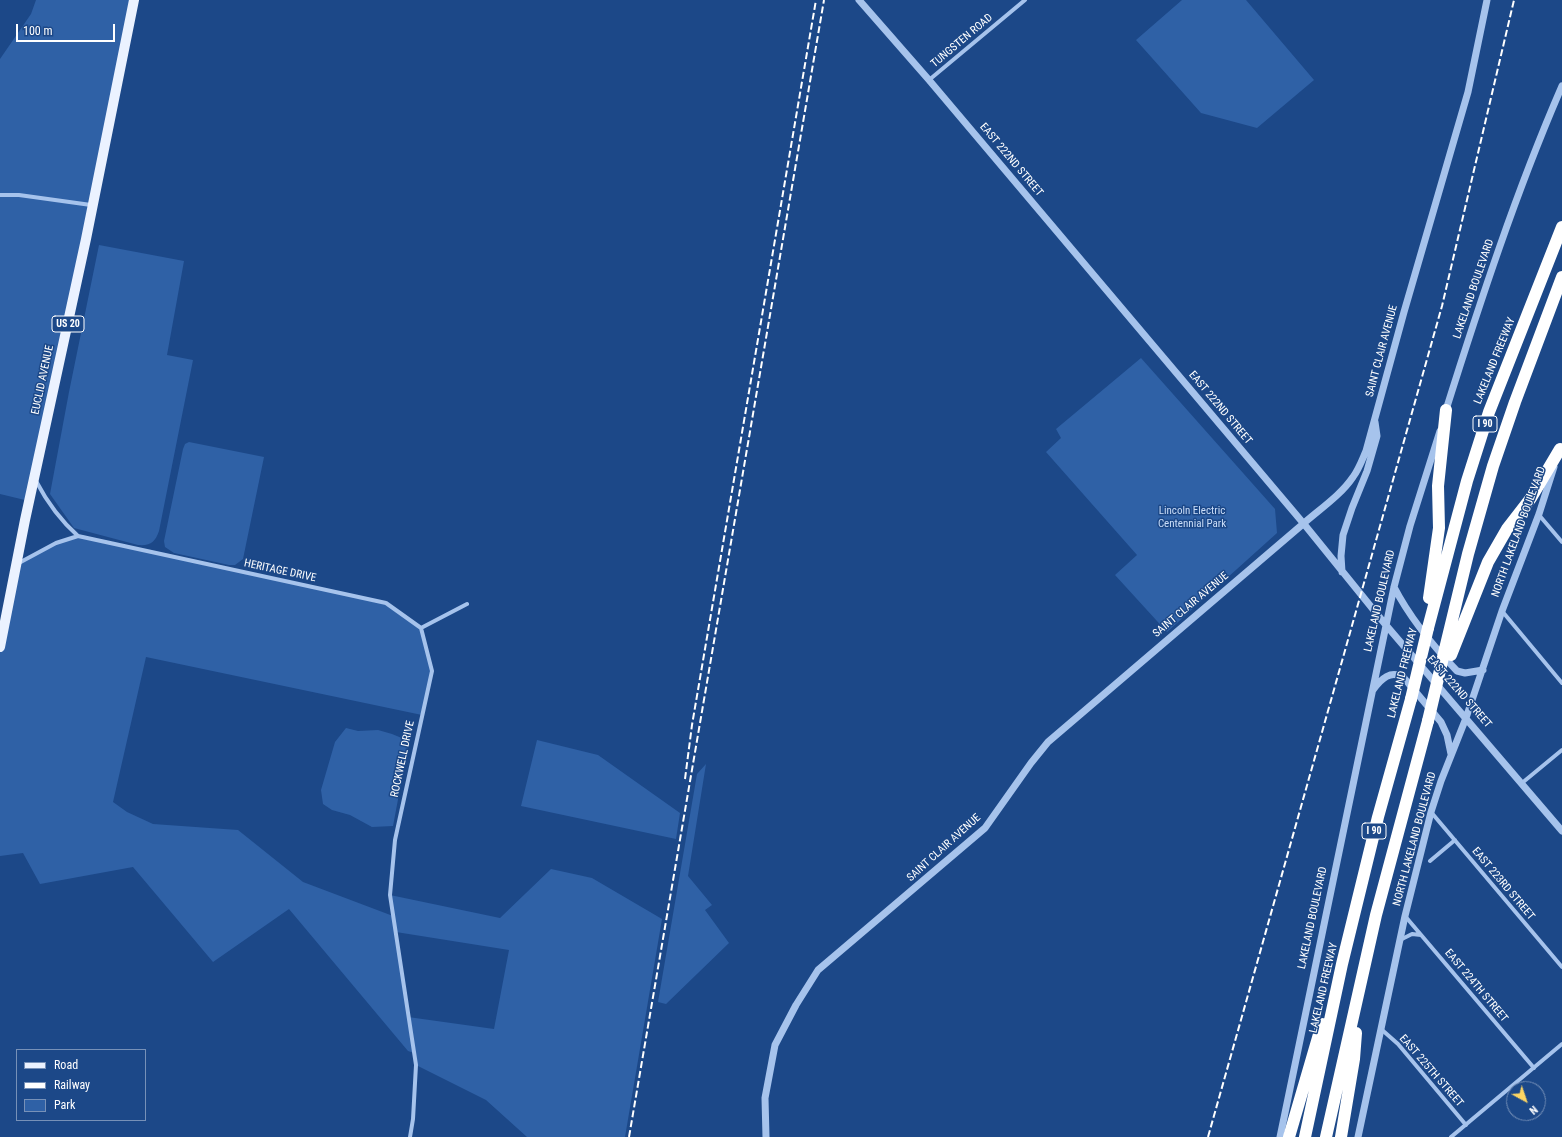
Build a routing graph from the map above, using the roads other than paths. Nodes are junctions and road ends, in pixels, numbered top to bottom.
1 (134, 0) edge
2 (859, 0) edge
3 (1025, 0) edge
4 (1487, 0) edge
5 (929, 80) junction
6 (1562, 86) edge
7 (0, 195) edge
8 (92, 205) junction
9 (1562, 227) edge
10 (1562, 277) edge
11 (1446, 410) junction
12 (1374, 419) junction
13 (1561, 446) edge
14 (34, 478) junction
15 (1539, 514) junction
16 (1303, 524) junction
17 (78, 536) junction
18 (1562, 542) edge
19 (16, 564) junction
20 (1342, 572) junction
21 (1394, 587) junction
22 (467, 604) dead end
23 (1502, 611) junction
24 (1385, 624) junction
25 (421, 628) junction
26 (1428, 628) junction
27 (0, 647) edge
28 (1448, 652) junction
29 (1483, 670) junction
30 (1562, 683) edge
31 (1372, 691) junction
32 (1466, 718) junction
33 (1562, 750) edge
34 (1452, 755) junction
35 (1522, 783) junction
36 (1432, 812) junction
37 (1562, 830) edge
38 (1455, 840) junction
39 (1430, 861) dead end
40 (1405, 916) junction
41 (1421, 935) junction
42 (1400, 940) junction
43 (1342, 964) junction
44 (1562, 967) edge
45 (1362, 979) junction
46 (1381, 1029) junction
47 (1562, 1044) edge
48 (1534, 1068) junction
49 (1466, 1125) junction
50 (1360, 1135) edge
51 (410, 1137) edge
52 (766, 1137) edge
53 (1280, 1137) edge
54 (1289, 1137) edge
55 (1305, 1137) edge
56 (1326, 1137) edge
57 (1341, 1137) edge
58 (1451, 1137) edge

1 - 8 main road, EUCLID AVENUE / US 20
2 - 5 street, EAST 222ND STREET
3 - 5 street, TUNGSTEN ROAD
4 - 12 street, SAINT CLAIR AVENUE
5 - 16 street, EAST 222ND STREET
6 - 11 street, LAKELAND BOULEVARD
7 - 8 street
8 - 14 main road, EUCLID AVENUE / US 20
9 - 26 highway, LAKELAND FREEWAY / I 90
10 - 28 highway, I 90
11 - 21 street, LAKELAND BOULEVARD
11 - 26 highway
12 - 16 street, SAINT CLAIR AVENUE
12 - 20 street
13 - 15 street, NORTH LAKELAND BOULEVARD
13 - 28 highway
14 - 17 street
14 - 19 main road, EUCLID AVENUE / US 20
15 - 18 street
15 - 23 street, NORTH LAKELAND BOULEVARD
16 - 20 street, EAST 222ND STREET
16 - 52 street, SAINT CLAIR AVENUE
17 - 19 street, HERITAGE DRIVE
17 - 25 street, HERITAGE DRIVE
19 - 27 main road, EUCLID AVENUE / US 20
20 - 24 street, EAST 222ND STREET
21 - 24 street, LAKELAND BOULEVARD
21 - 29 street
22 - 25 street
23 - 29 street, NORTH LAKELAND BOULEVARD
23 - 30 street
24 - 31 street, LAKELAND BOULEVARD
24 - 32 street, EAST 222ND STREET
25 - 51 street, ROCKWELL DRIVE
26 - 43 highway, LAKELAND FREEWAY / I 90, bridge
28 - 45 highway, I 90, bridge
29 - 32 street, NORTH LAKELAND BOULEVARD
31 - 34 street
31 - 53 street, LAKELAND BOULEVARD
32 - 34 street, NORTH LAKELAND BOULEVARD
32 - 35 street, EAST 222ND STREET
33 - 35 street
34 - 36 street, NORTH LAKELAND BOULEVARD
35 - 37 street, EAST 222ND STREET
36 - 38 street, EAST 223RD STREET
36 - 40 street, NORTH LAKELAND BOULEVARD
38 - 39 street
38 - 44 street, EAST 223RD STREET
40 - 41 street, EAST 224TH STREET
40 - 42 street, NORTH LAKELAND BOULEVARD
41 - 42 street
41 - 48 street, EAST 224TH STREET
42 - 46 street, NORTH LAKELAND BOULEVARD
43 - 54 highway
43 - 55 highway, LAKELAND FREEWAY / I 90
45 - 56 highway, I 90
45 - 57 highway
46 - 49 street, EAST 225TH STREET
46 - 50 street, NORTH LAKELAND BOULEVARD
47 - 48 street
48 - 49 street
49 - 58 street

